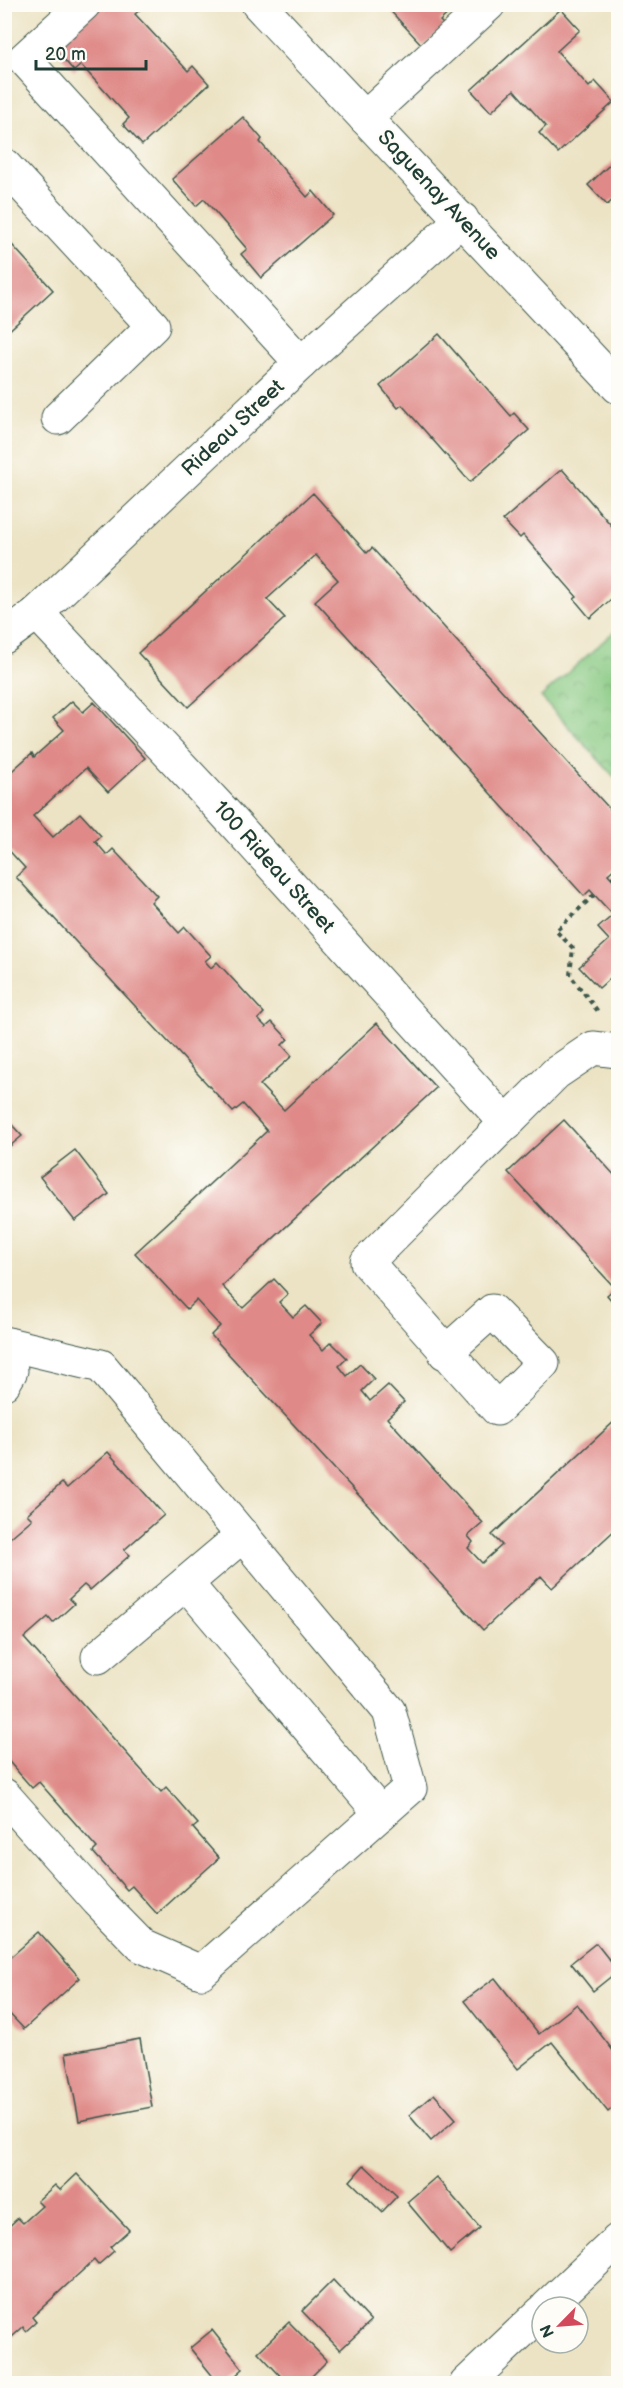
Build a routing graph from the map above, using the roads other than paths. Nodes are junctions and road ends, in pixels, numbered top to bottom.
1 (84, 4) edge
2 (258, 4) edge
3 (489, 4) edge
4 (365, 118) junction
5 (4, 165) edge
6 (462, 219) junction
7 (301, 363) junction
8 (618, 387) edge
9 (58, 418) dead end
10 (37, 613) junction
11 (4, 637) edge
12 (618, 1051) edge
13 (507, 1124) junction
14 (6, 1342) edge
15 (445, 1353) dead end
16 (4, 1383) edge
17 (243, 1535) junction
18 (186, 1582) junction
19 (98, 1657) dead end
20 (4, 1795) edge
21 (381, 1814) junction
22 (618, 2240) edge
23 (561, 2295) edge
24 (530, 2323) edge
25 (466, 2384) edge

1 - 7 street
2 - 4 street, Saguenay Avenue
3 - 4 street
4 - 6 street, Saguenay Avenue
5 - 9 street
6 - 7 street, Rideau Street
6 - 8 street, Saguenay Avenue
7 - 10 street, Rideau Street
10 - 11 street, Rideau Street
10 - 13 street, 100 Rideau Street
12 - 13 street
13 - 15 street
14 - 16 street
14 - 17 street
17 - 18 street
17 - 21 street
18 - 19 street
18 - 21 street
20 - 21 street
22 - 23 street
24 - 25 street

